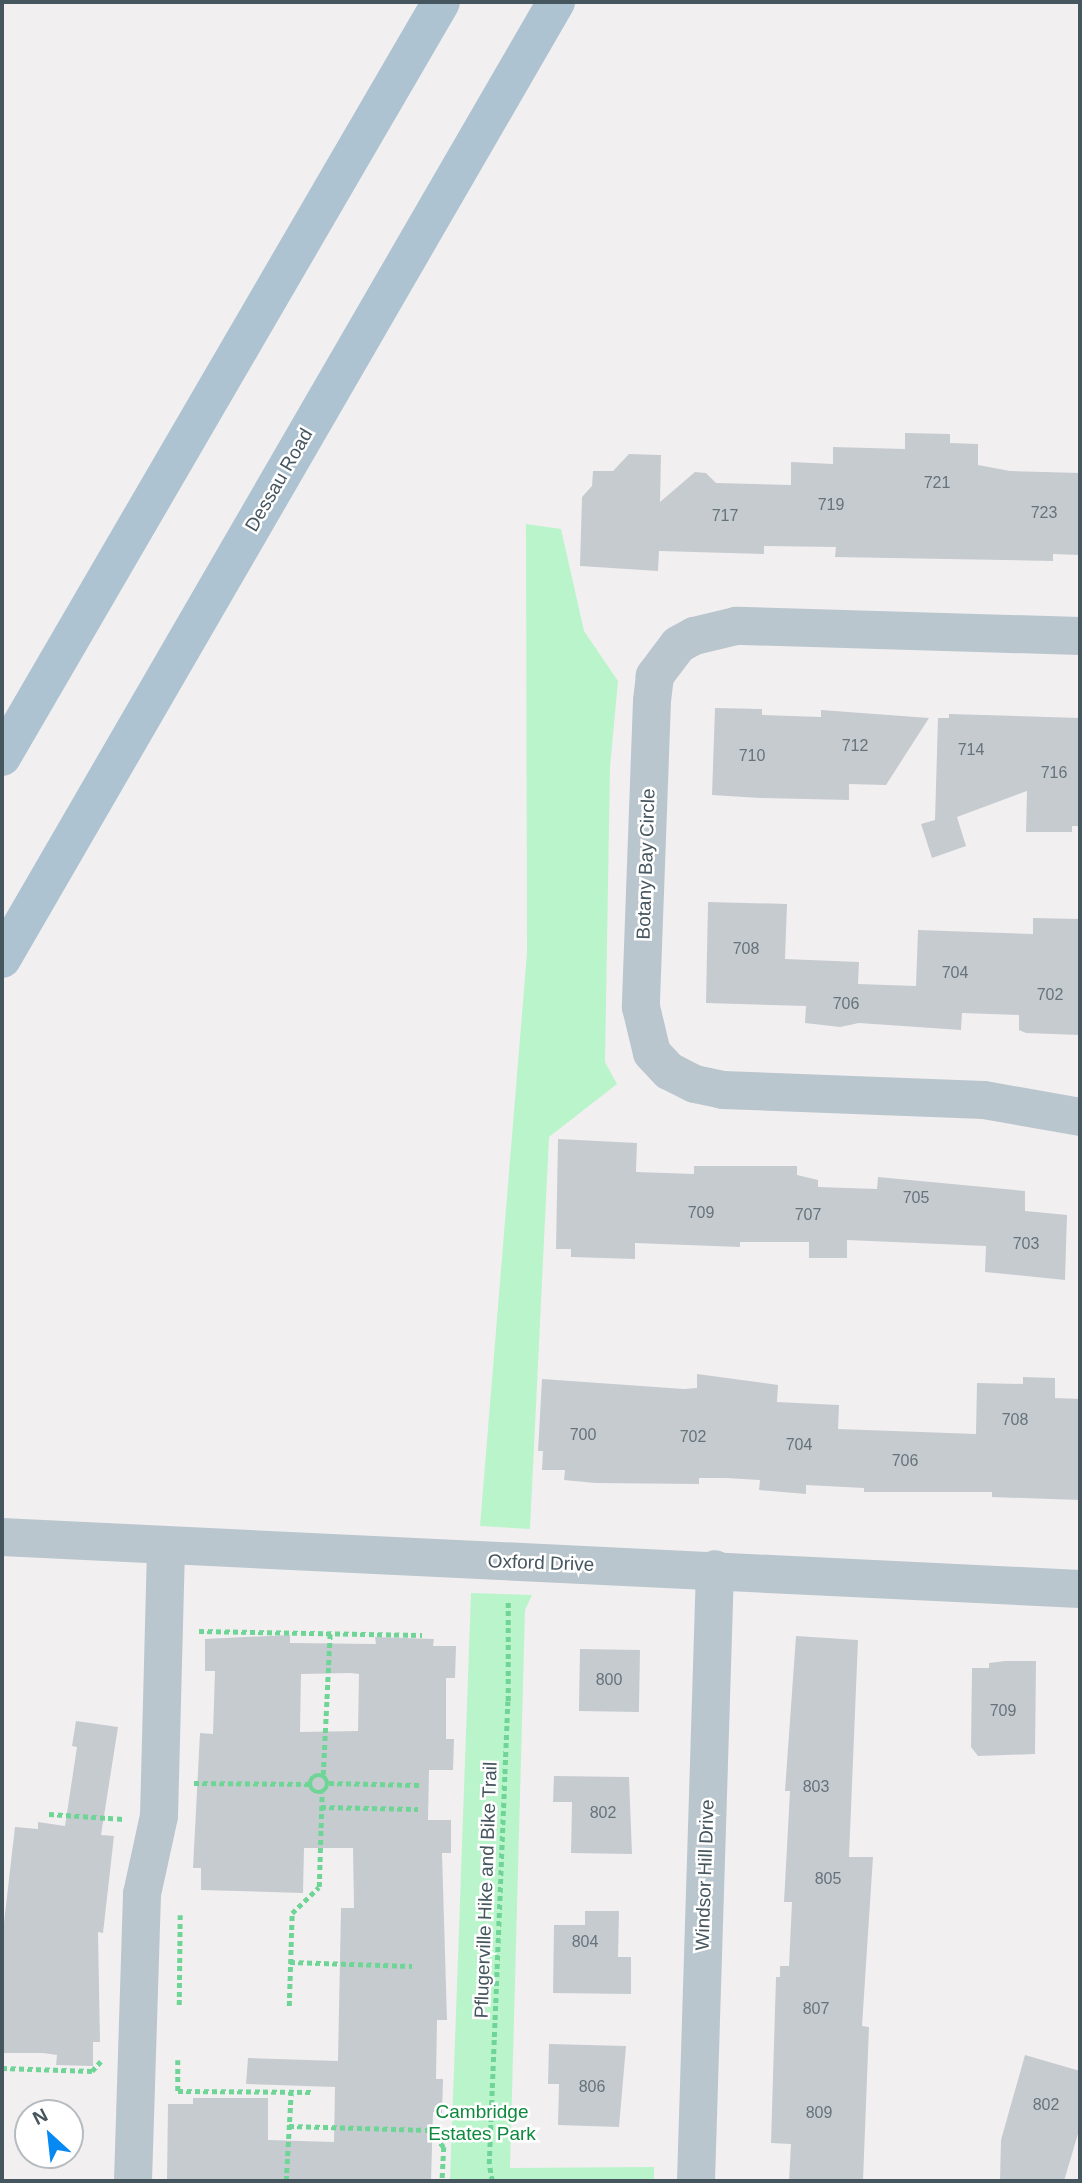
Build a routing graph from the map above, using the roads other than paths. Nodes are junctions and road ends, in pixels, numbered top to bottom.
1 (441, 2) edge
2 (556, 2) edge
3 (1080, 636) edge
4 (2, 757) edge
5 (2, 959) edge
6 (1080, 1117) edge
7 (2, 1537) edge
8 (166, 1548) junction
9 (715, 1569) junction
10 (1080, 1589) edge
11 (133, 2181) edge
12 (696, 2181) edge

1 - 4 main road
2 - 5 main road, Dessau Road
3 - 6 street, Botany Bay Circle
7 - 8 street, Oxford Drive
8 - 9 street, Oxford Drive
8 - 11 street
9 - 10 street, Oxford Drive
9 - 12 street, Windsor Hill Drive

